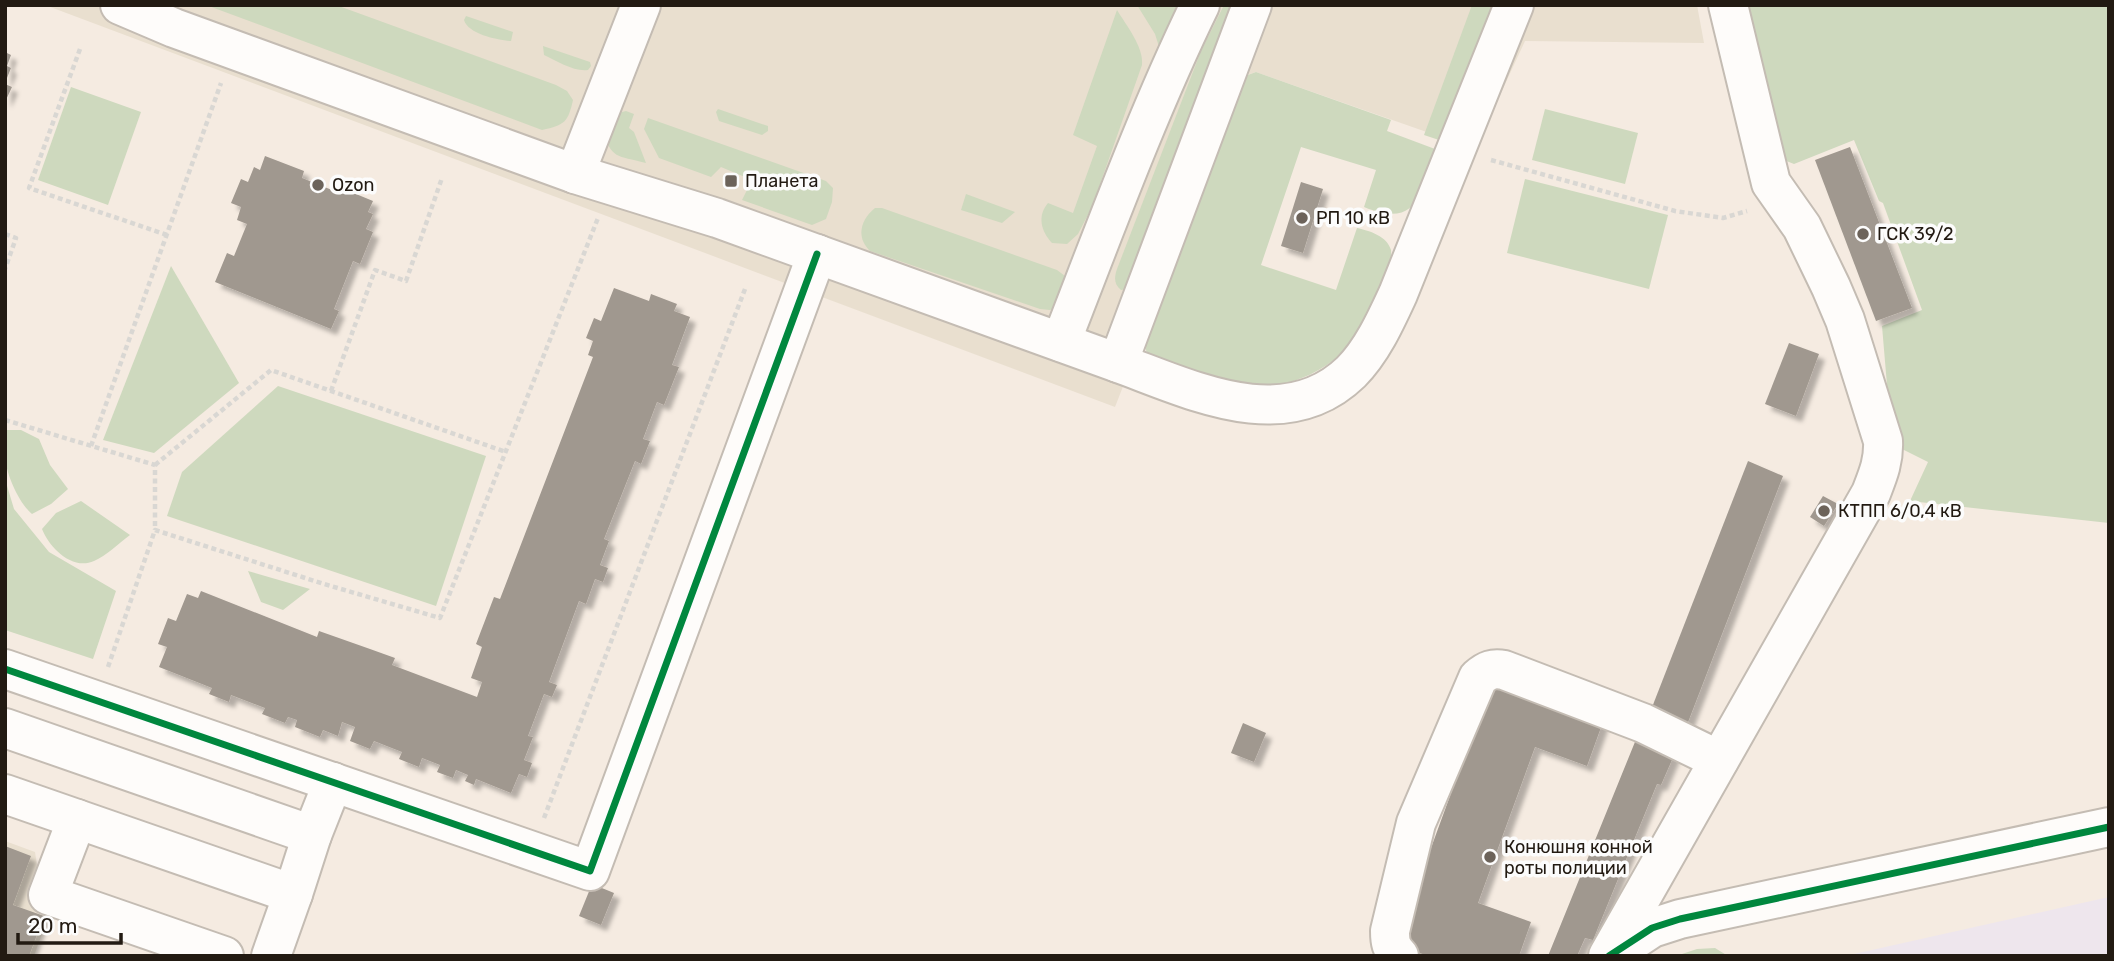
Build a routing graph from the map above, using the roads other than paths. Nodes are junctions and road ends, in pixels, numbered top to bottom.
1 (120, 5) edge
2 (641, 5) edge
3 (1200, 5) edge
4 (1252, 5) edge
5 (1514, 5) edge
6 (1728, 5) edge
7 (593, 179) junction
8 (817, 254) junction
9 (1062, 342) junction
10 (1118, 363) junction
11 (5, 669) edge
12 (5, 728) edge
13 (1719, 760) junction
14 (333, 782) junction
15 (5, 794) edge
16 (77, 819) junction
17 (2109, 827) edge
18 (312, 835) junction
19 (293, 894) junction
20 (224, 956) edge
21 (271, 956) edge
22 (1399, 956) edge
23 (1609, 956) edge

1 - 7 street
2 - 7 street
3 - 9 street
4 - 10 street
5 - 10 street
6 - 13 street
7 - 8 street
8 - 9 street
8 - 14 street
9 - 10 street
11 - 14 street
12 - 18 street
13 - 22 street
13 - 23 street
14 - 18 street
15 - 16 street
16 - 19 street
16 - 20 street
17 - 23 street
18 - 19 street
19 - 21 street

